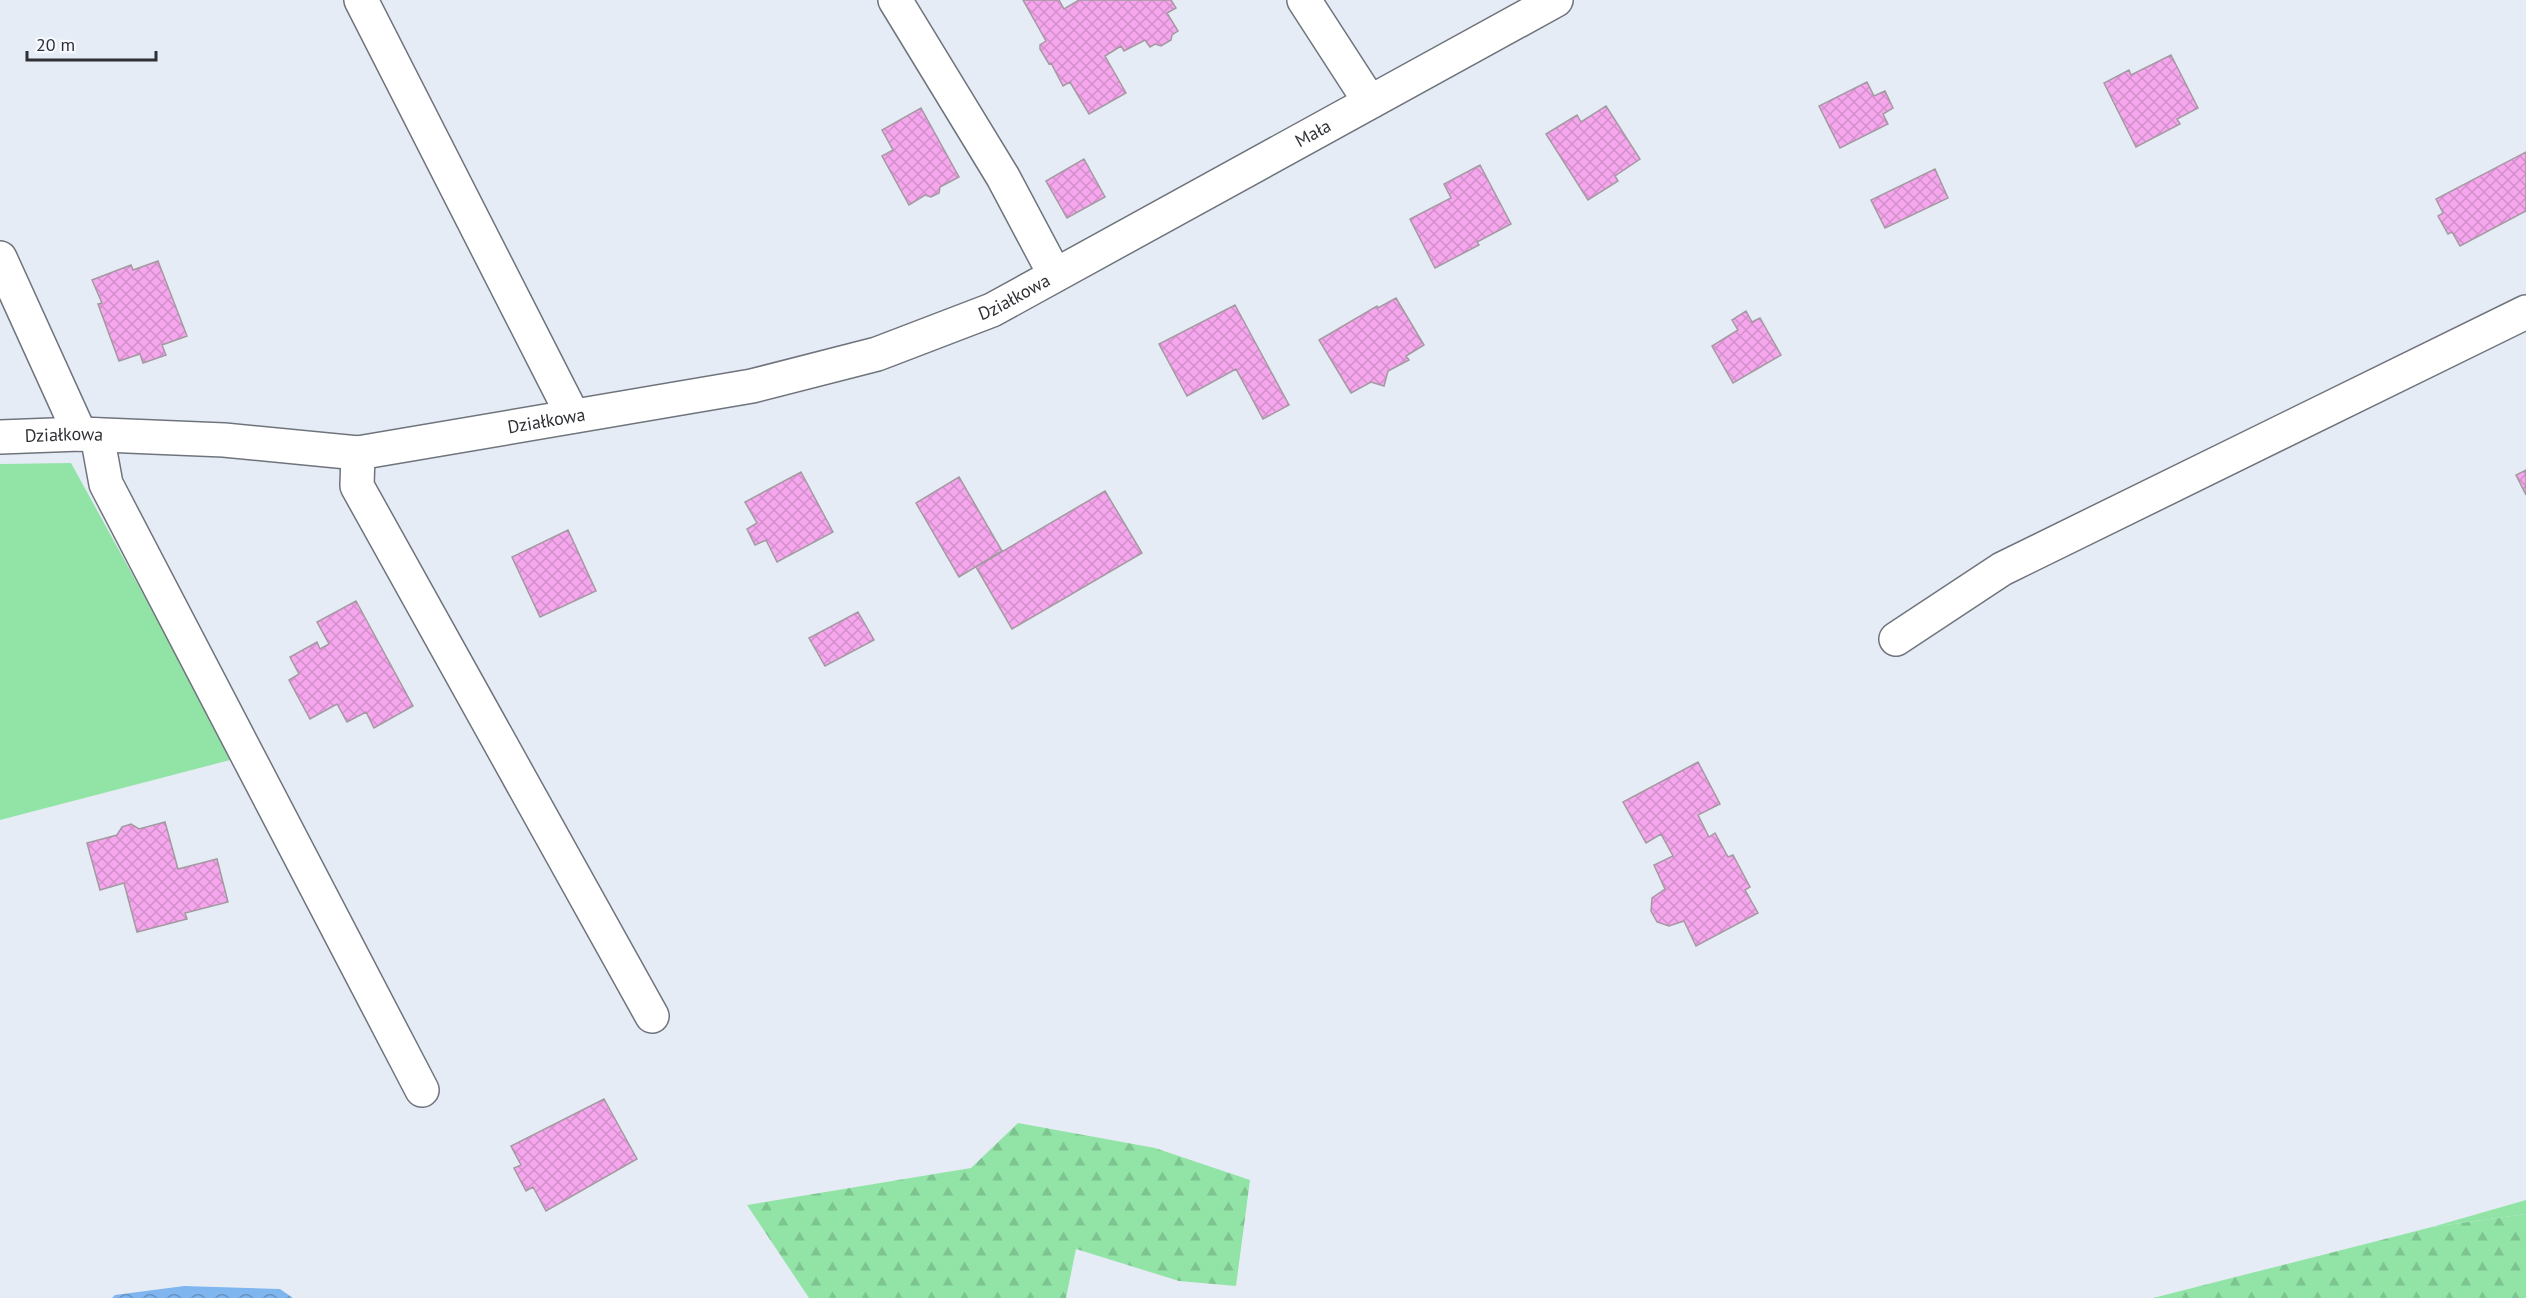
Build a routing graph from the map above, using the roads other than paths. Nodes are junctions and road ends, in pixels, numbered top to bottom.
1 (361, 0) edge
2 (895, 0) edge
3 (1304, 0) edge
4 (1556, 0) edge
5 (1370, 102) junction
6 (0, 258) edge
7 (1063, 271) junction
8 (2526, 312) edge
9 (573, 416) junction
10 (88, 435) junction
11 (0, 437) edge
12 (358, 453) junction
13 (1896, 639) dead end
14 (652, 1016) dead end
15 (422, 1089) dead end

1 - 9 street
2 - 7 street
3 - 5 street
4 - 5 street, Mała
5 - 7 street, Mała
6 - 10 street
7 - 9 street, Działkowa
8 - 13 street
9 - 12 street, Działkowa
10 - 11 street, Działkowa
10 - 12 street, Działkowa
10 - 15 street
12 - 14 street

